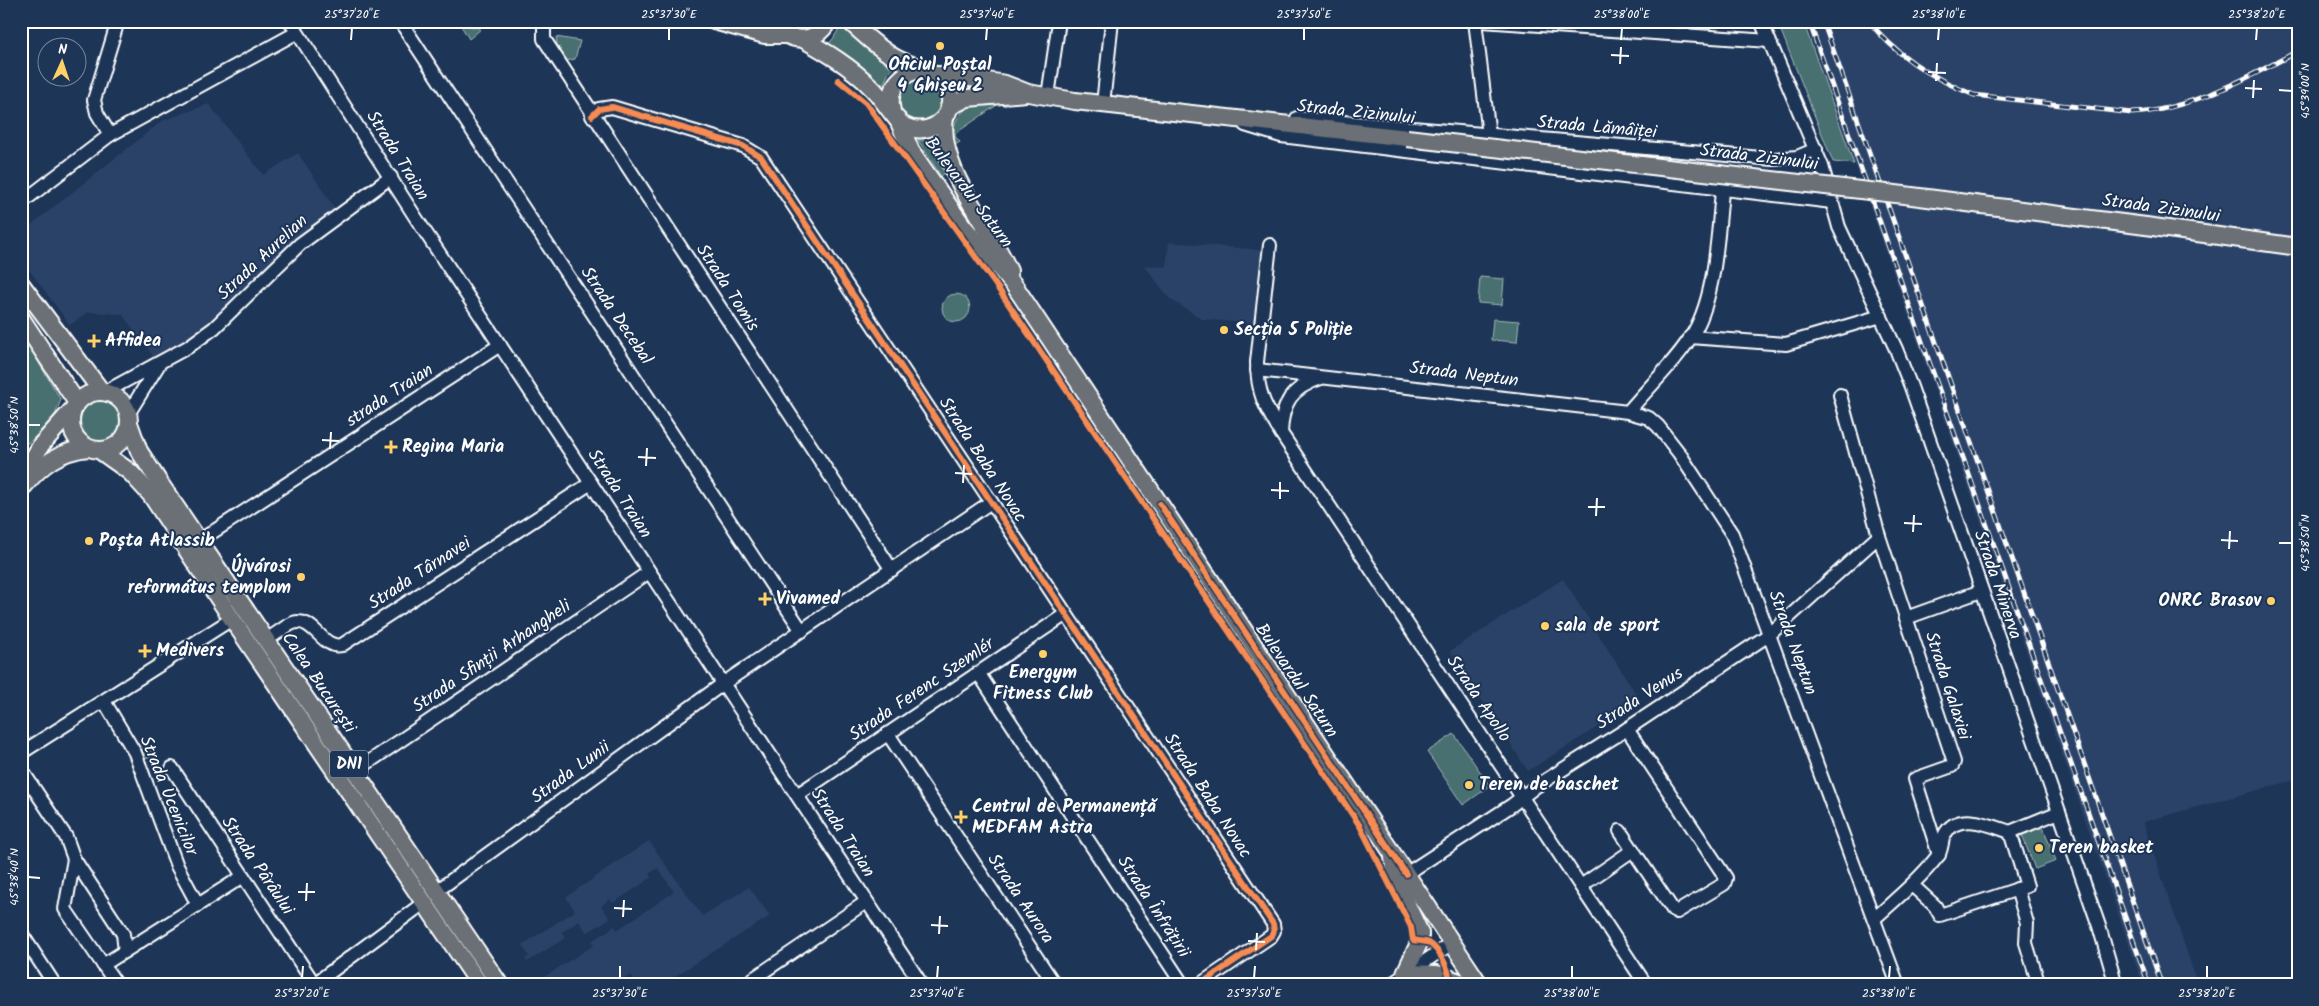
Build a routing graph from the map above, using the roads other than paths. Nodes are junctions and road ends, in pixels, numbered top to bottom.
1 (118, 21) edge
2 (400, 21) edge
3 (544, 21) edge
4 (714, 21) edge
5 (774, 21) edge
6 (828, 21) edge
7 (849, 21) edge
8 (1059, 21) edge
9 (1112, 21) edge
10 (1475, 21) edge
11 (1482, 21) edge
12 (1761, 21) edge
13 (1599, 26) edge
14 (293, 27) edge
15 (785, 35) junction
16 (803, 40) junction
17 (1769, 41) junction
18 (931, 73) junction
19 (1028, 93) junction
20 (1048, 96) junction
21 (1103, 104) junction
22 (947, 112) junction
23 (895, 115) junction
24 (592, 116) junction
25 (1214, 117) junction
26 (110, 135) junction
27 (1489, 135) junction
28 (1816, 149) junction
29 (1725, 156) junction
30 (391, 177) junction
31 (1722, 188) junction
32 (21, 202) edge
33 (1832, 202) junction
34 (1270, 245) dead end
35 (2298, 247) edge
36 (21, 284) edge
37 (1014, 285) junction
38 (1881, 316) junction
39 (21, 318) edge
40 (1690, 337) junction
41 (500, 345) junction
42 (159, 364) junction
43 (1257, 370) junction
44 (1326, 377) junction
45 (104, 392) junction
46 (1840, 395) dead end
47 (75, 406) junction
48 (1628, 412) junction
49 (128, 419) junction
50 (1281, 433) junction
51 (94, 449) junction
52 (21, 480) edge
53 (591, 484) junction
54 (21, 490) edge
55 (991, 502) junction
56 (1879, 536) junction
57 (199, 542) junction
58 (892, 570) junction
59 (649, 572) junction
60 (1981, 591) junction
61 (1066, 614) junction
62 (1906, 618) junction
63 (232, 619) junction
64 (802, 631) junction
65 (1770, 634) junction
66 (266, 640) junction
67 (978, 674) junction
68 (724, 683) junction
69 (104, 701) junction
70 (1627, 729) junction
71 (888, 734) junction
72 (21, 753) edge
73 (172, 768) dead end
74 (21, 769) edge
75 (354, 772) junction
76 (797, 795) junction
77 (1522, 797) junction
78 (2059, 812) junction
79 (1620, 831) dead end
80 (2010, 832) junction
81 (1633, 850) junction
82 (1393, 855) junction
83 (1939, 855) junction
84 (74, 859) junction
85 (1406, 874) junction
86 (242, 877) junction
87 (1912, 885) junction
88 (1581, 886) junction
89 (2022, 888) junction
90 (438, 890) junction
91 (425, 902) junction
92 (866, 902) junction
93 (198, 905) junction
94 (1874, 919) junction
95 (21, 933) edge
96 (1452, 943) junction
97 (125, 951) junction
98 (104, 965) junction
99 (1405, 973) junction
100 (315, 984) edge
101 (55, 985) edge
102 (116, 985) edge
103 (480, 985) edge
104 (500, 985) edge
105 (744, 985) edge
106 (922, 985) edge
107 (1055, 985) edge
108 (1183, 985) edge
109 (1199, 985) edge
110 (1390, 985) edge
111 (1468, 985) edge
112 (1480, 985) edge
113 (1646, 985) edge
114 (1898, 985) edge
115 (2039, 985) edge
116 (2116, 985) edge

1 - 26 street
2 - 64 street, Strada Decebal
3 - 24 street, Strada Tomis
4 - 15 main road
5 - 15 main road
6 - 16 main road
7 - 18 main road
8 - 20 street
9 - 21 street
10 - 27 street
11 - 13 street
12 - 17 street, Strada Minerva
13 - 17 street
14 - 26 street
14 - 30 street, Strada Traian
15 - 16 main road
16 - 23 main road
17 - 28 street, Strada Minerva
18 - 19 main road, Strada Zizinului
18 - 22 main road
18 - 23 main road
19 - 20 main road, Strada Zizinului
19 - 22 main road, Strada Zizinului
20 - 21 main road, Strada Zizinului
21 - 25 main road, Strada Zizinului
22 - 23 main road
22 - 37 main road, Bulevardul Saturn
23 - 37 main road, Bulevardul Saturn
24 - 55 street, Strada Baba Novac
24 - 58 street, Strada Tomis
25 - 27 street, Strada Zizinului
25 - 31 street, Strada Zizinului
25 - 35 main road, Strada Zizinului, bridge
26 - 32 street
27 - 29 street, Strada Lămâiței
28 - 29 street, Strada Lămâiței
28 - 33 street, Strada Minerva
29 - 31 street
30 - 41 street, Strada Traian
30 - 42 street, Strada Aurelian
31 - 33 street, Strada Zizinului
31 - 40 street, Strada Zizinului
33 - 38 street, Strada Minerva
34 - 43 street
36 - 45 main road, DN1
37 - 82 main road, Bulevardul Saturn
38 - 40 street
38 - 60 street, Strada Minerva
39 - 47 main road
40 - 48 street
41 - 53 street, Strada Traian
41 - 57 street, strada Traian
42 - 45 street, Strada Aurelian
42 - 49 street, Strada Aurelian
43 - 44 street, Strada Neptun
43 - 50 street, Strada Apollo
44 - 48 street, Strada Neptun
44 - 50 street, Strada Neptun
45 - 47 main road
45 - 49 main road, DN1
46 - 56 street, Strada Galaxiei
47 - 51 main road, DN1
47 - 52 main road
48 - 65 street, Strada Neptun
49 - 51 main road
49 - 57 main road, Calea București / DN1
50 - 77 street, Strada Apollo
51 - 54 main road
51 - 63 main road, Calea București / DN1
53 - 59 street, Strada Traian
53 - 66 street, Strada Târnavei
55 - 58 street, Strada Lunii
55 - 61 street, Strada Baba Novac
56 - 62 street, Strada Galaxiei
56 - 65 street, Strada Venus
57 - 66 main road, Calea București / DN1
58 - 64 street, Strada Lunii
59 - 68 street, Strada Traian
59 - 75 street, Strada Sfinții Arhangheli
60 - 62 street, Strada Galaxiei
60 - 78 street, Strada Minerva
61 - 67 street, Strada Ferenc Szemlér
61 - 109 street, Strada Baba Novac
62 - 83 street, Strada Galaxiei
63 - 69 street
63 - 91 main road, Calea București / DN1
64 - 68 street, Strada Lunii
65 - 70 street, Strada Venus
65 - 94 street, Strada Neptun
66 - 75 main road, Calea București / DN1
67 - 71 street, Strada Ferenc Szemlér
67 - 108 street, Strada Înfrățirii
68 - 76 street, Strada Traian
68 - 90 street, Strada Lunii
69 - 72 street
69 - 93 street, Strada Ucenicilor
70 - 77 street, Strada Venus
70 - 81 street
71 - 76 street, Strada Ferenc Szemlér
71 - 107 street, Strada Aurora
73 - 86 street, Strada Pârâului
74 - 84 street
75 - 90 main road, Calea București / DN1
76 - 92 street, Strada Traian
77 - 85 street, Strada Venus
77 - 88 street, Strada Apollo
78 - 80 street
78 - 116 street, Strada Minerva
79 - 81 street
80 - 83 street
80 - 89 street
81 - 88 street
82 - 85 main road, Bulevardul Saturn
82 - 99 main road
83 - 87 street
84 - 97 street
84 - 98 street
85 - 96 main road, Bulevardul Saturn
86 - 93 street
86 - 100 street, Strada Pârâului
87 - 89 street
87 - 94 street
88 - 113 street, Strada Apollo
89 - 115 street
90 - 104 main road, Calea București / DN1
91 - 100 street, Strada Pârâului
91 - 103 main road, Calea București / DN1
92 - 105 street
92 - 106 street, Strada Traian
93 - 97 street
94 - 114 street, Strada Neptun
95 - 101 street
96 - 99 street
96 - 112 main road, Bulevardul Saturn
97 - 98 street
98 - 102 street
99 - 110 street
99 - 111 main road

